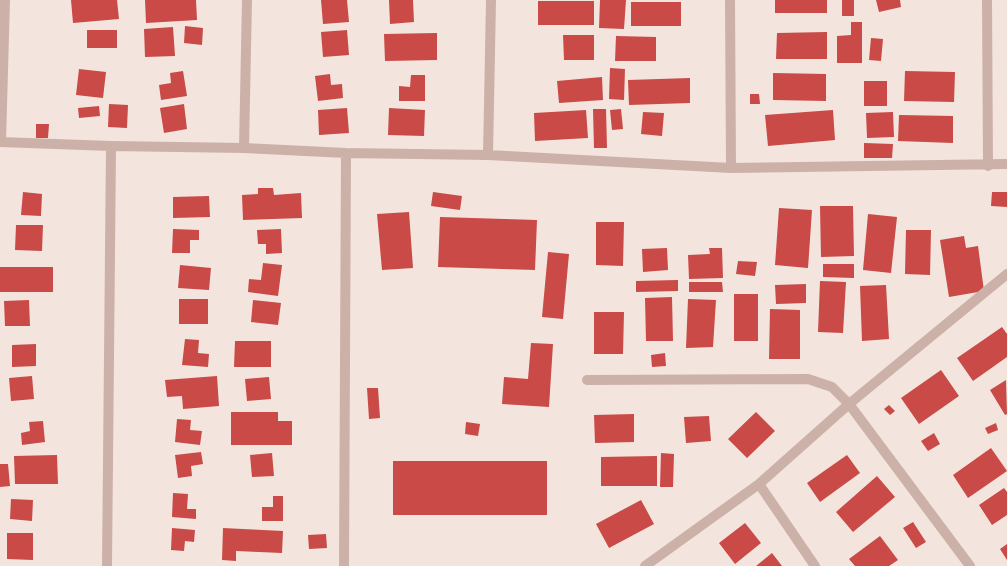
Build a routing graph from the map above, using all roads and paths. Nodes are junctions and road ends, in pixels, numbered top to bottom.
1 (5, 0) edge
2 (247, 0) edge
3 (491, 0) edge
4 (730, 0) edge
5 (987, 0) edge
6 (1, 142) edge
7 (111, 146) junction
8 (244, 148) junction
9 (346, 153) junction
10 (488, 155) junction
11 (1007, 164) edge
12 (988, 166) junction
13 (731, 168) junction
14 (1007, 274) edge
15 (587, 380) dead end
16 (849, 404) junction
17 (759, 484) junction
18 (107, 566) edge
19 (344, 566) edge
20 (645, 566) edge
21 (816, 566) edge
22 (970, 566) edge

1 - 6 street
2 - 8 street
3 - 10 street
4 - 13 street
5 - 12 street
6 - 7 street
7 - 8 street
7 - 18 street
8 - 9 street
9 - 10 street
9 - 19 street
10 - 13 street
11 - 12 street
12 - 13 street
14 - 16 street
15 - 16 street
16 - 17 street
16 - 22 street
17 - 20 street
17 - 21 street

